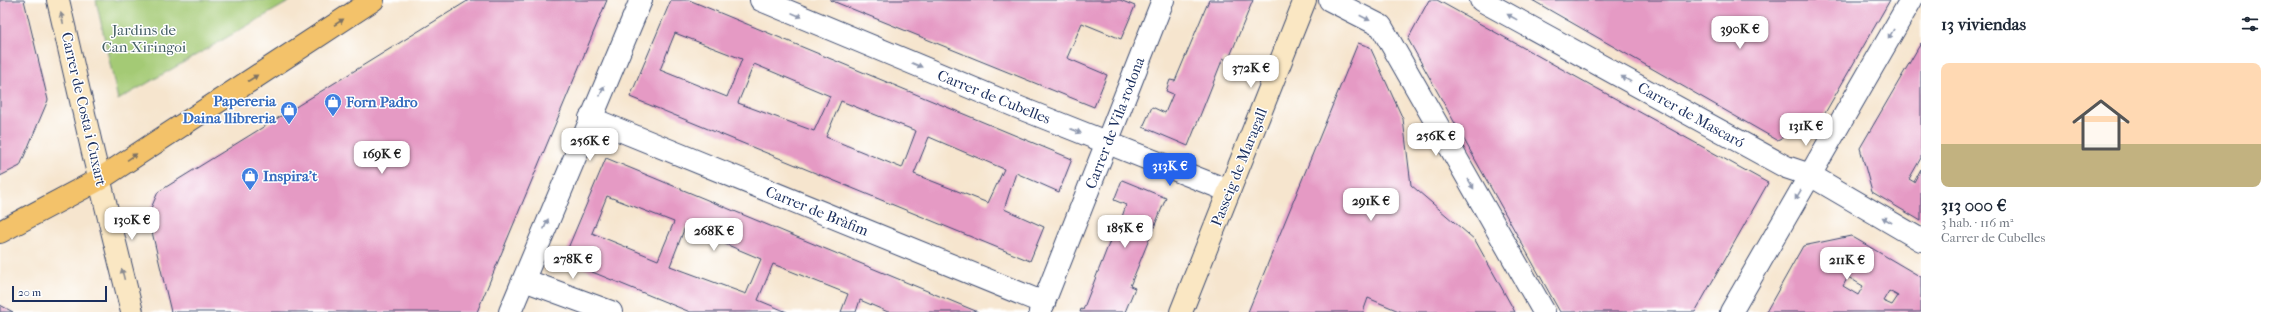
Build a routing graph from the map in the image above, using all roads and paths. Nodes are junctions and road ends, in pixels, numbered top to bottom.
1 (58, 0) edge
2 (373, 0) edge
3 (641, 0) edge
4 (761, 0) edge
5 (1163, 0) edge
6 (1305, 0) edge
7 (1330, 0) edge
8 (1481, 0) edge
9 (1911, 0) edge
10 (590, 118) junction
11 (1107, 143) junction
12 (1810, 175) junction
13 (100, 179) junction
14 (1229, 192) junction
15 (0, 232) edge
16 (1921, 240) edge
17 (524, 280) junction
18 (1042, 308) edge
19 (132, 312) edge
20 (510, 312) edge
21 (611, 312) edge
22 (1181, 312) edge
23 (1544, 312) edge
24 (1731, 312) edge

13 -> 1 street, Carrer de Costa i Cuxart
13 -> 2 main road
10 -> 3 street
4 -> 11 street, Carrer de Cubelles
5 - 11 street, Carrer de Vila-rodona
6 - 14 street, Passeig de Maragall
7 -> 23 street
12 -> 8 street, Carrer de Mascaró
9 -> 12 street
17 -> 10 street
10 - 18 street, Carrer de Bràfim
11 - 14 street, Carrer de Cubelles
11 - 18 street, Carrer de Vila-rodona
16 -> 12 street, Carrer de Mascaró
12 -> 24 street
13 - 15 main road
19 -> 13 street, Carrer de Costa i Cuxart
14 - 22 street, Passeig de Maragall
17 - 20 street
17 - 21 street

